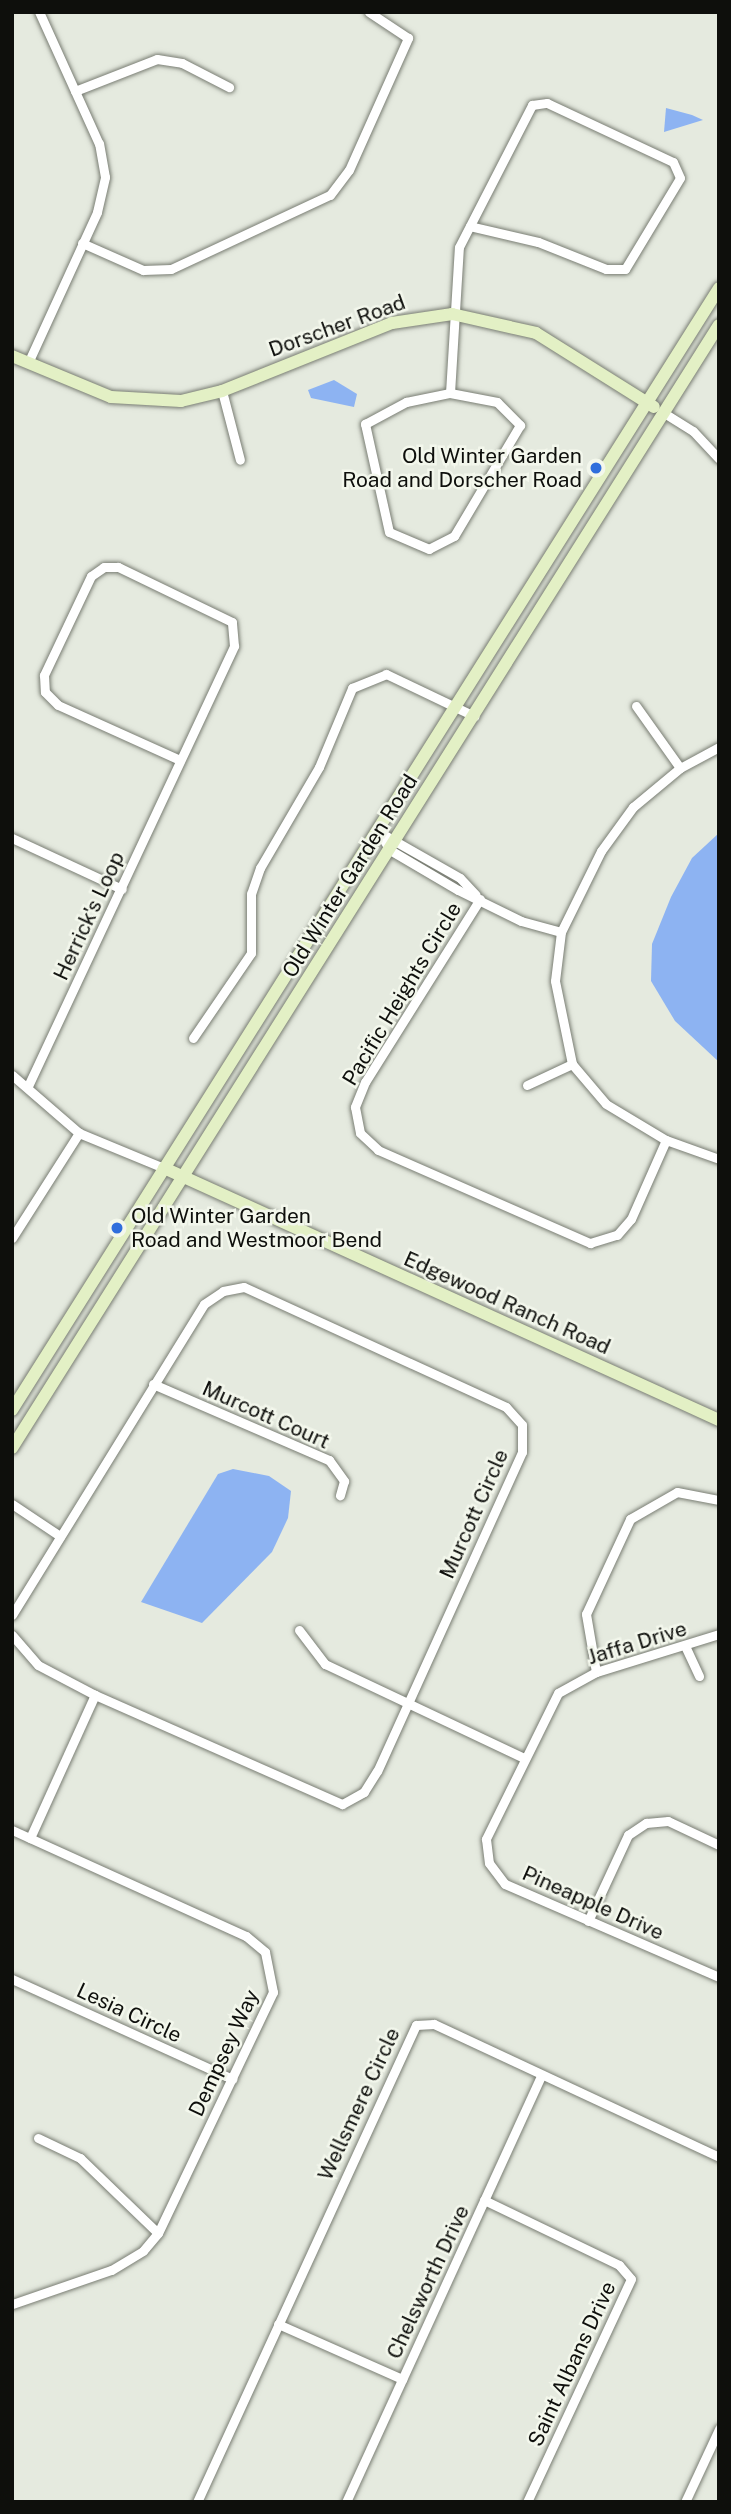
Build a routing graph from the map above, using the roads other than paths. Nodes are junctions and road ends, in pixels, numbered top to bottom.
1 (39, 12) edge
2 (369, 12) edge
3 (229, 87) dead end
4 (75, 90) junction
5 (470, 226) junction
6 (82, 243) junction
7 (719, 288) edge
8 (452, 313) junction
9 (719, 324) edge
10 (12, 356) edge
11 (28, 363) junction
12 (222, 391) junction
13 (450, 393) junction
14 (648, 403) junction
15 (664, 413) junction
16 (719, 459) edge
17 (240, 460) dead end
18 (457, 706) junction
19 (636, 706) dead end
20 (474, 716) junction
21 (719, 747) edge
22 (180, 760) junction
23 (680, 768) junction
24 (379, 832) junction
25 (12, 838) edge
26 (393, 844) junction
27 (122, 889) junction
28 (480, 899) junction
29 (561, 932) junction
30 (193, 1038) dead end
31 (572, 1064) junction
32 (12, 1075) edge
33 (29, 1086) junction
34 (527, 1086) dead end
35 (79, 1133) junction
36 (666, 1140) junction
37 (719, 1159) edge
38 (164, 1168) junction
39 (182, 1176) junction
40 (12, 1238) edge
41 (153, 1384) junction
42 (12, 1410) edge
43 (719, 1420) edge
44 (12, 1448) edge
45 (340, 1495) dead end
46 (719, 1500) edge
47 (12, 1504) edge
48 (60, 1536) junction
49 (12, 1615) edge
50 (299, 1630) dead end
51 (719, 1634) edge
52 (12, 1635) edge
53 (686, 1648) junction
54 (596, 1672) junction
55 (699, 1676) dead end
56 (95, 1695) junction
57 (408, 1704) junction
58 (522, 1757) junction
59 (12, 1830) edge
60 (30, 1838) junction
61 (719, 1845) edge
62 (588, 1921) junction
63 (719, 1977) edge
64 (12, 1979) edge
65 (541, 2076) junction
66 (232, 2079) junction
67 (38, 2138) dead end
68 (719, 2157) edge
69 (484, 2200) junction
70 (158, 2232) junction
71 (12, 2304) edge
72 (278, 2324) junction
73 (402, 2379) junction
74 (719, 2429) edge
75 (197, 2502) edge
76 (346, 2502) edge
77 (527, 2502) edge
78 (685, 2502) edge

1 - 4 street
2 - 6 street
3 - 4 street
4 - 6 street
5 - 5 street
5 - 8 street
6 - 11 street
7 - 14 main road, Old Winter Garden Road
8 - 12 main road, Dorscher Road
8 - 13 street
8 - 14 main road, Dorscher Road
9 - 15 main road, Old Winter Garden Road
10 - 11 main road, Dorscher Road
11 - 12 main road, Dorscher Road
12 - 17 street
13 - 13 street
14 - 15 main road, Dorscher Road
14 - 18 main road, Old Winter Garden Road
15 - 16 street
15 - 20 main road, Old Winter Garden Road
18 - 20 street
18 - 24 main road, Old Winter Garden Road
18 - 30 street
19 - 23 street
20 - 26 main road, Old Winter Garden Road
21 - 23 street
22 - 22 street, Herrick's Loop
22 - 27 street, Herrick's Loop
23 - 29 street
24 - 26 street
24 - 38 main road, Old Winter Garden Road
25 - 27 street
26 - 28 street
26 - 39 main road, Old Winter Garden Road
27 - 33 street, Herrick's Loop
28 - 29 street
28 - 36 street, Pacific Heights Circle
29 - 31 street
31 - 34 street
31 - 36 street
32 - 33 street
33 - 35 street
35 - 38 street
35 - 40 street
36 - 37 street
38 - 39 main road, Edgewood Ranch Road
38 - 42 main road, Old Winter Garden Road
39 - 43 main road, Edgewood Ranch Road
39 - 44 main road, Old Winter Garden Road
41 - 45 street, Murcott Court
41 - 48 street, Murcott Circle
41 - 57 street, Murcott Circle
46 - 54 street
47 - 48 street
48 - 49 street, Murcott Circle
50 - 57 street
51 - 53 street, Jaffa Drive
52 - 56 street, Murcott Circle
53 - 54 street, Jaffa Drive
53 - 55 street
54 - 58 street, Jaffa Drive
56 - 57 street, Murcott Circle
56 - 60 street
57 - 58 street
58 - 62 street, Pineapple Drive
59 - 60 street, Dempsey Way
60 - 66 street, Dempsey Way
61 - 62 street
62 - 63 street, Pineapple Drive
64 - 66 street, Lesia Circle
65 - 68 street, Wellsmere Circle
65 - 69 street, Chelsworth Drive
65 - 72 street, Wellsmere Circle
66 - 70 street, Dempsey Way
67 - 70 street
69 - 73 street, Chelsworth Drive
69 - 77 street, Saint Albans Drive
70 - 71 street, Dempsey Way
72 - 73 street
72 - 75 street, Wellsmere Circle
73 - 76 street, Chelsworth Drive
74 - 78 street

